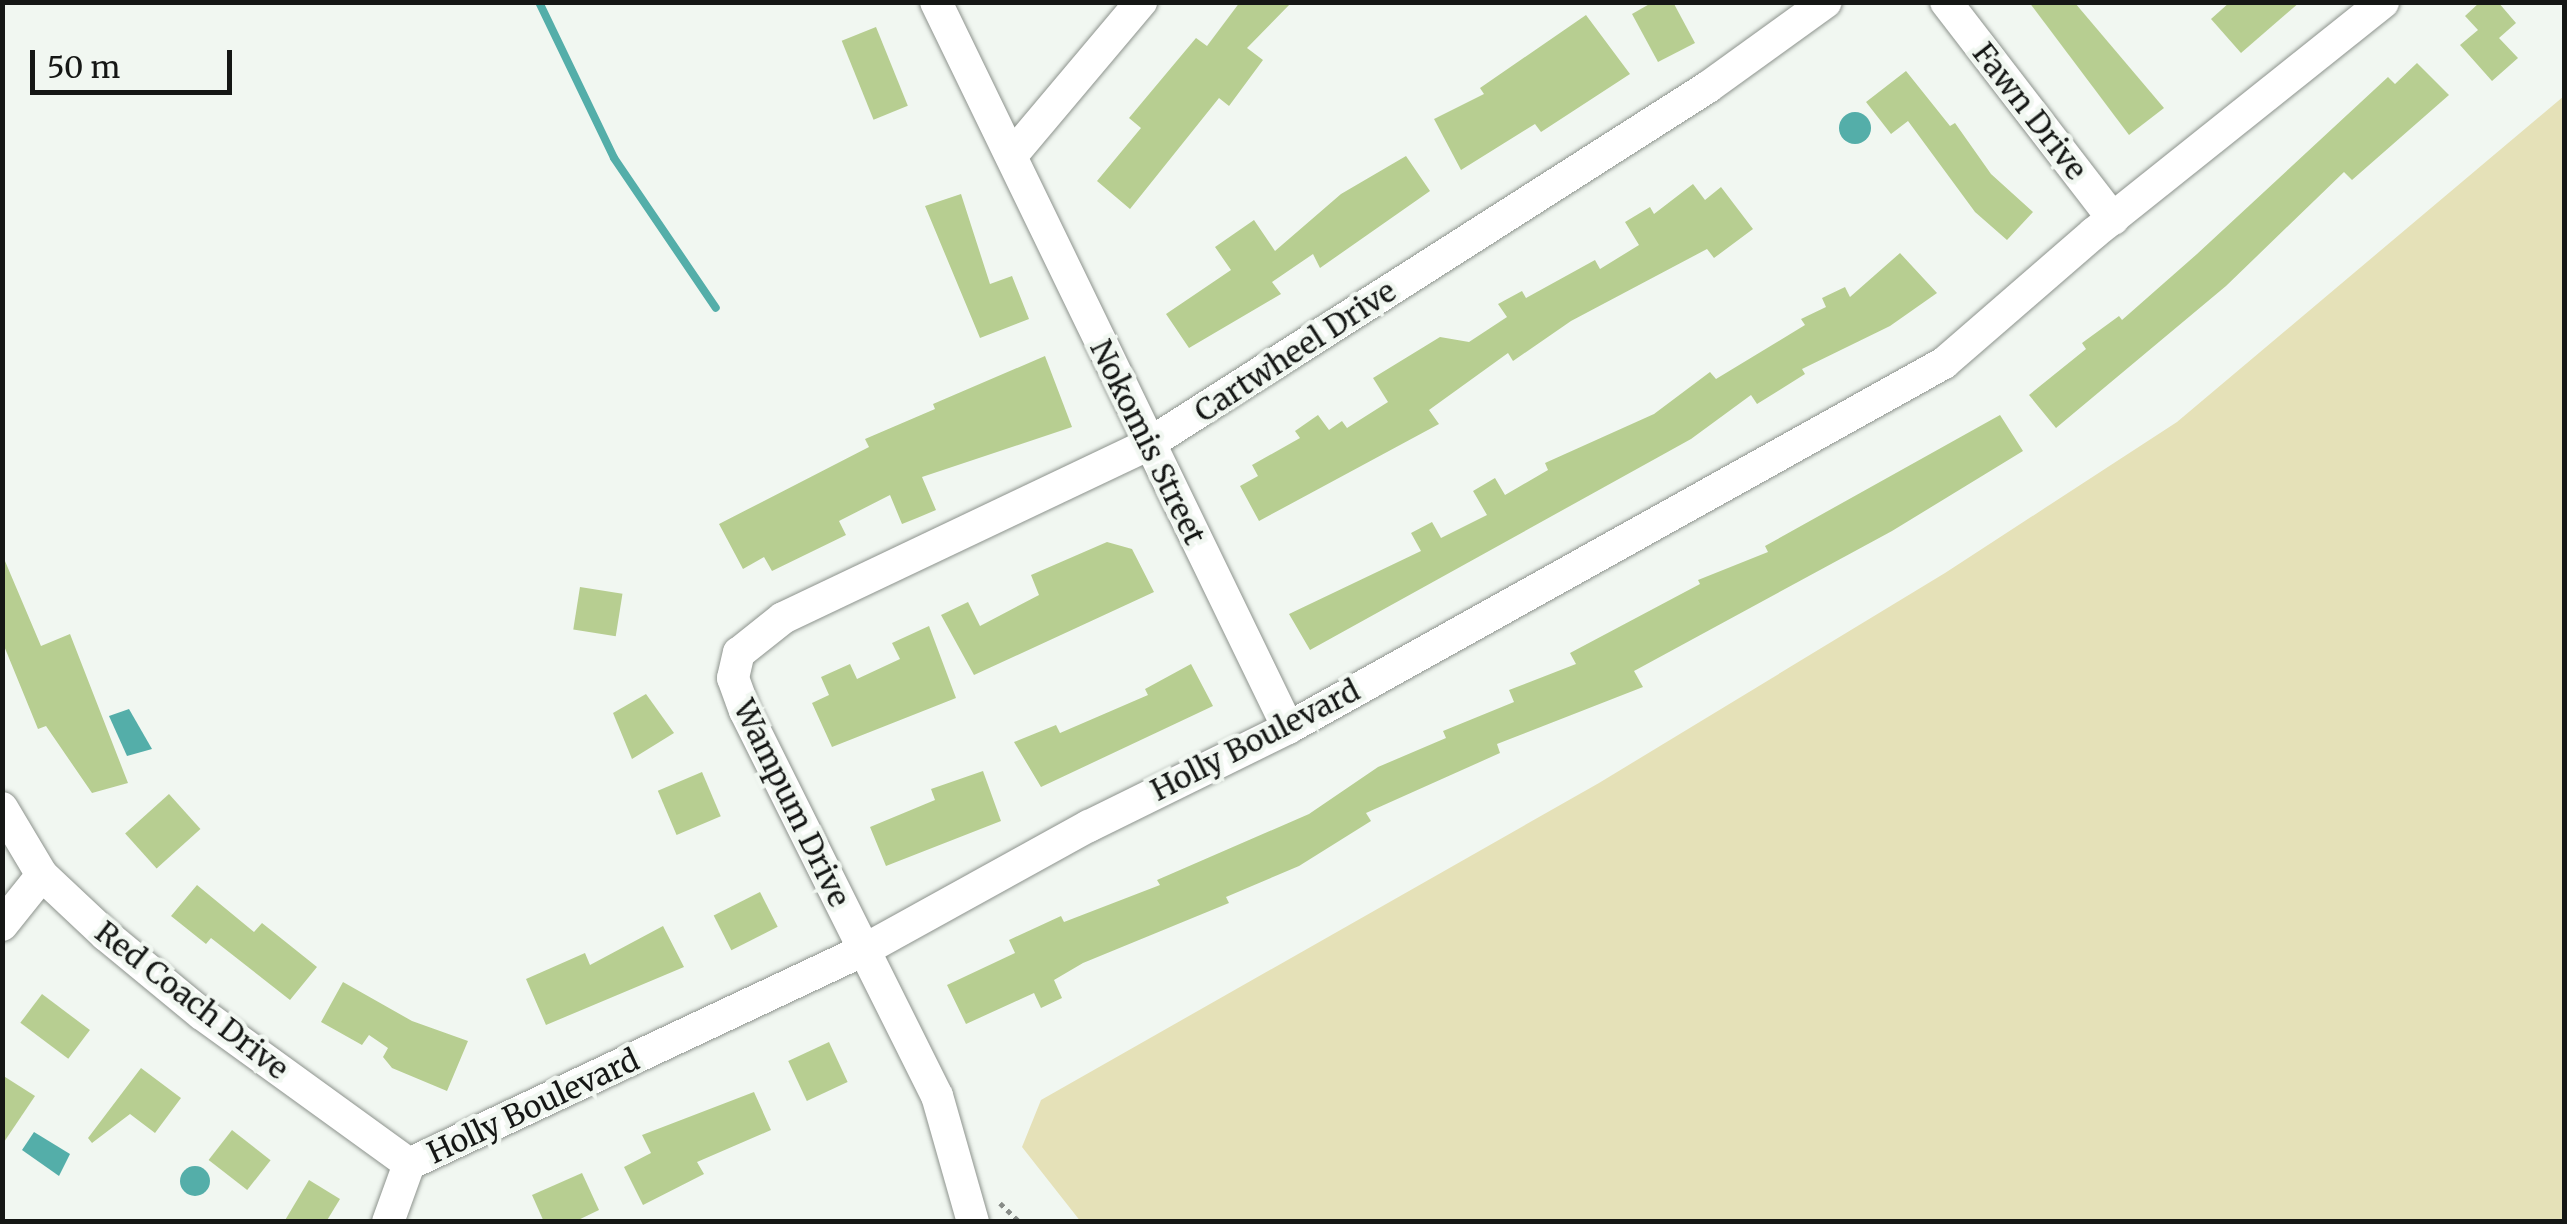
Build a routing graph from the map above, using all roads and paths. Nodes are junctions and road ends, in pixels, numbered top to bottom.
1 (936, 2) edge
2 (1141, 2) edge
3 (1826, 2) edge
4 (1946, 2) edge
5 (2383, 2) edge
6 (1013, 154) junction
7 (2113, 219) junction
8 (1147, 446) junction
9 (739, 653) joint
10 (1288, 728) junction
11 (2, 808) edge
12 (42, 875) junction
13 (2, 925) edge
14 (864, 950) junction
15 (409, 1164) junction
16 (388, 1222) edge
17 (973, 1222) edge

1 - 6 street, Nokomis Street
2 - 6 street
3 - 8 street, Cartwheel Drive
4 - 7 street, Fawn Drive
5 - 7 street, Holly Boulevard
6 - 8 street, Nokomis Street
7 - 10 street, Holly Boulevard
8 - 9 street, Cartwheel Drive
8 - 10 street, Nokomis Street
9 - 14 street, Wampum Drive
10 - 14 street, Holly Boulevard
11 - 12 street, Red Coach Drive
12 - 13 street
12 - 15 street, Red Coach Drive
14 - 15 street, Holly Boulevard
14 - 17 street, Wampum Drive
15 - 16 street, Holly Boulevard

